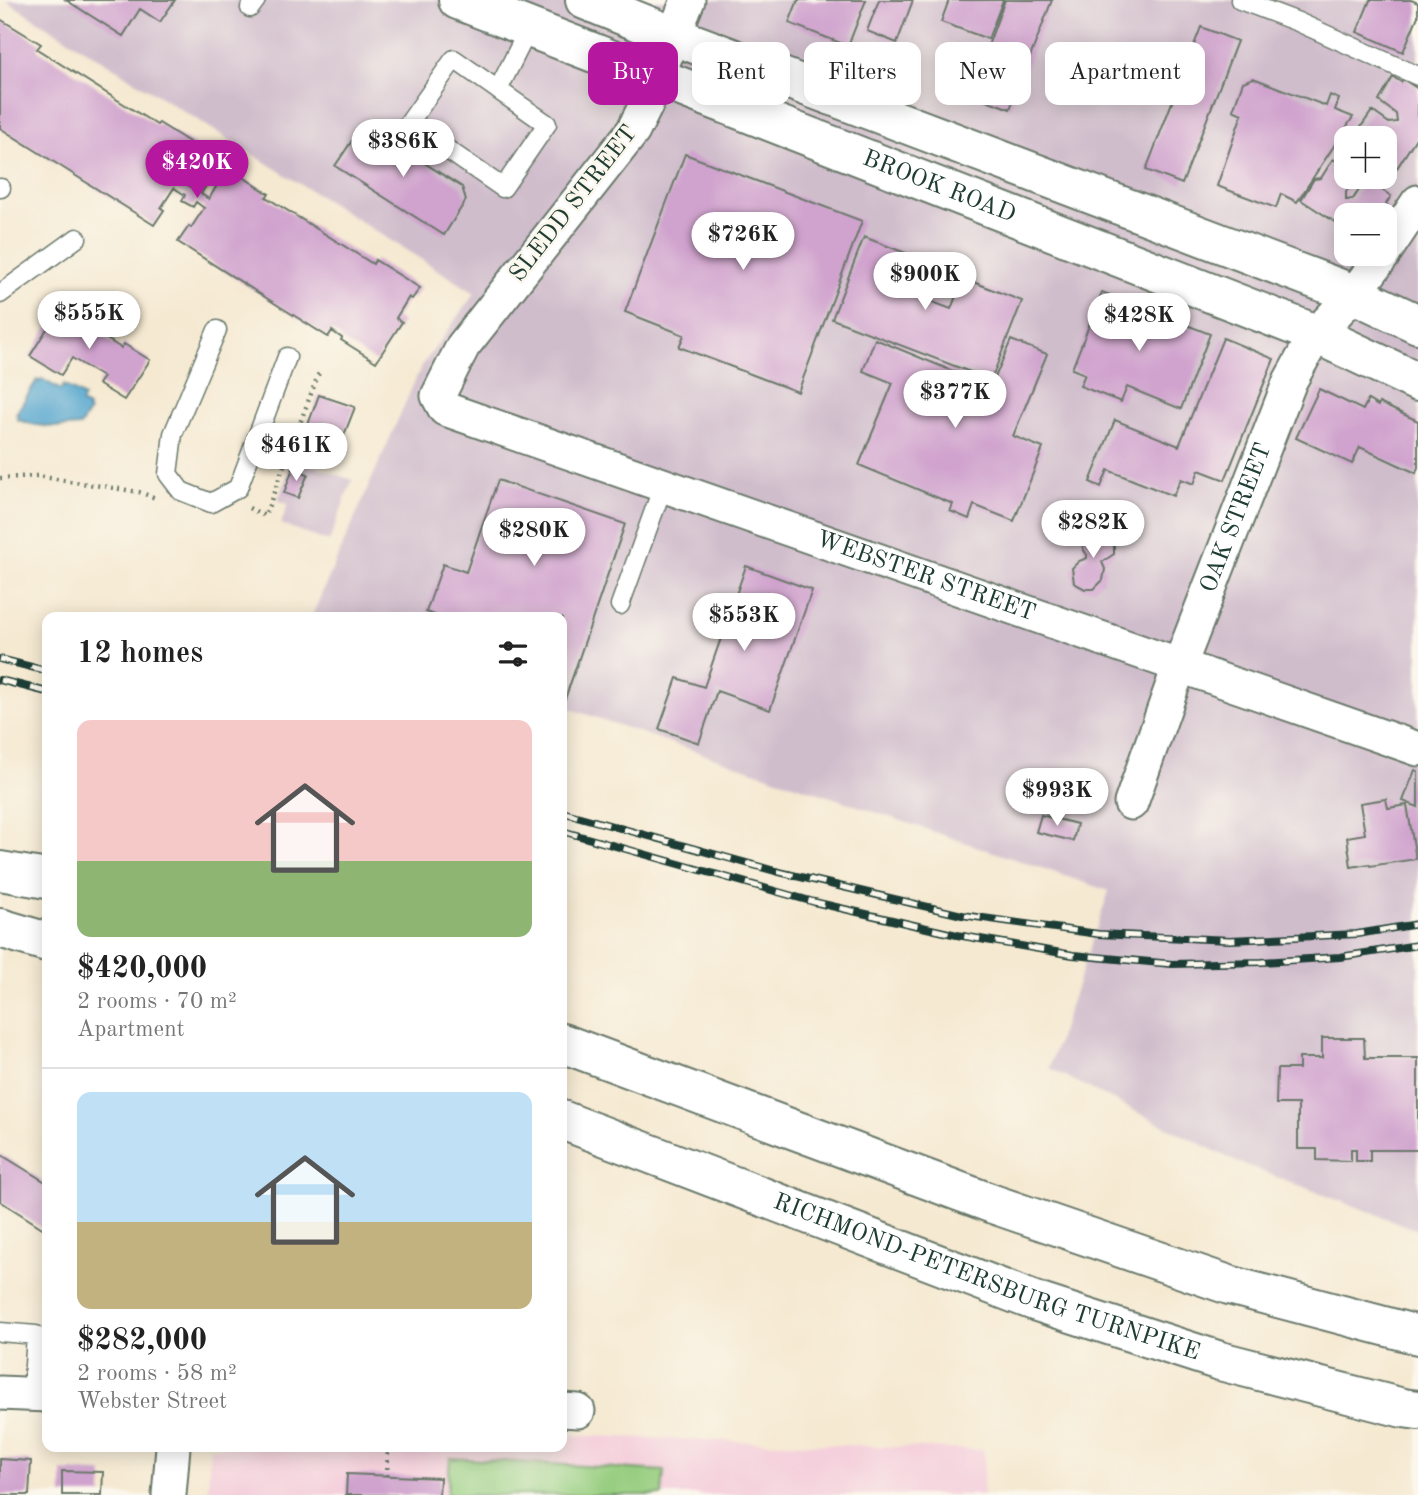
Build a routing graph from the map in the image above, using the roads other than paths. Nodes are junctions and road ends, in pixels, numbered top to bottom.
1 (458, 0) edge
2 (688, 0) edge
3 (1240, 0) edge
4 (604, 4) edge
5 (529, 28) junction
6 (674, 36) junction
7 (672, 42) edge
8 (588, 51) edge
9 (1418, 76) edge
10 (678, 86) edge
11 (498, 90) junction
12 (646, 105) edge
13 (1418, 202) edge
14 (1397, 234) edge
15 (77, 238) dead end
16 (1374, 266) edge
17 (0, 294) edge
18 (1354, 294) junction
19 (1418, 324) edge
20 (217, 330) dead end
21 (1316, 334) junction
22 (287, 357) dead end
23 (1418, 382) edge
24 (438, 396) joint
25 (663, 486) junction
26 (620, 605) dead end
27 (1180, 667) junction
28 (1418, 749) edge
29 (1131, 803) dead end
30 (0, 871) edge
31 (42, 878) edge
32 (0, 928) edge
33 (42, 941) edge
34 (567, 1045) edge
35 (567, 1122) edge
36 (0, 1332) edge
37 (1418, 1335) edge
38 (26, 1395) edge
39 (1413, 1411) edge
40 (173, 1452) edge
41 (169, 1495) edge

1 - 5 main road, BROOK ROAD
2 - 6 street, SLEDD STREET
3 - 9 lane
4 - 6 main road, BROOK ROAD
5 - 8 main road, BROOK ROAD
5 - 11 lane
6 - 7 street, SLEDD STREET
6 - 18 main road, BROOK ROAD
10 - 21 main road, BROOK ROAD
11 - 11 lane
12 - 24 street, SLEDD STREET
13 - 14 street, OAK STREET
15 - 17 lane
16 - 18 street, OAK STREET
18 - 19 main road, BROOK ROAD
18 - 21 street, OAK STREET
20 - 22 lane
21 - 23 main road, BROOK ROAD
21 - 27 street, OAK STREET
24 - 25 street, WEBSTER STREET
25 - 26 lane
25 - 27 street, WEBSTER STREET
27 - 28 street, WEBSTER STREET
27 - 29 street, OAK STREET
30 - 31 main road
32 - 33 main road
34 - 37 main road
35 - 39 main road, RICHMOND-PETERSBURG TURNPIKE
36 - 38 lane
40 - 41 street

